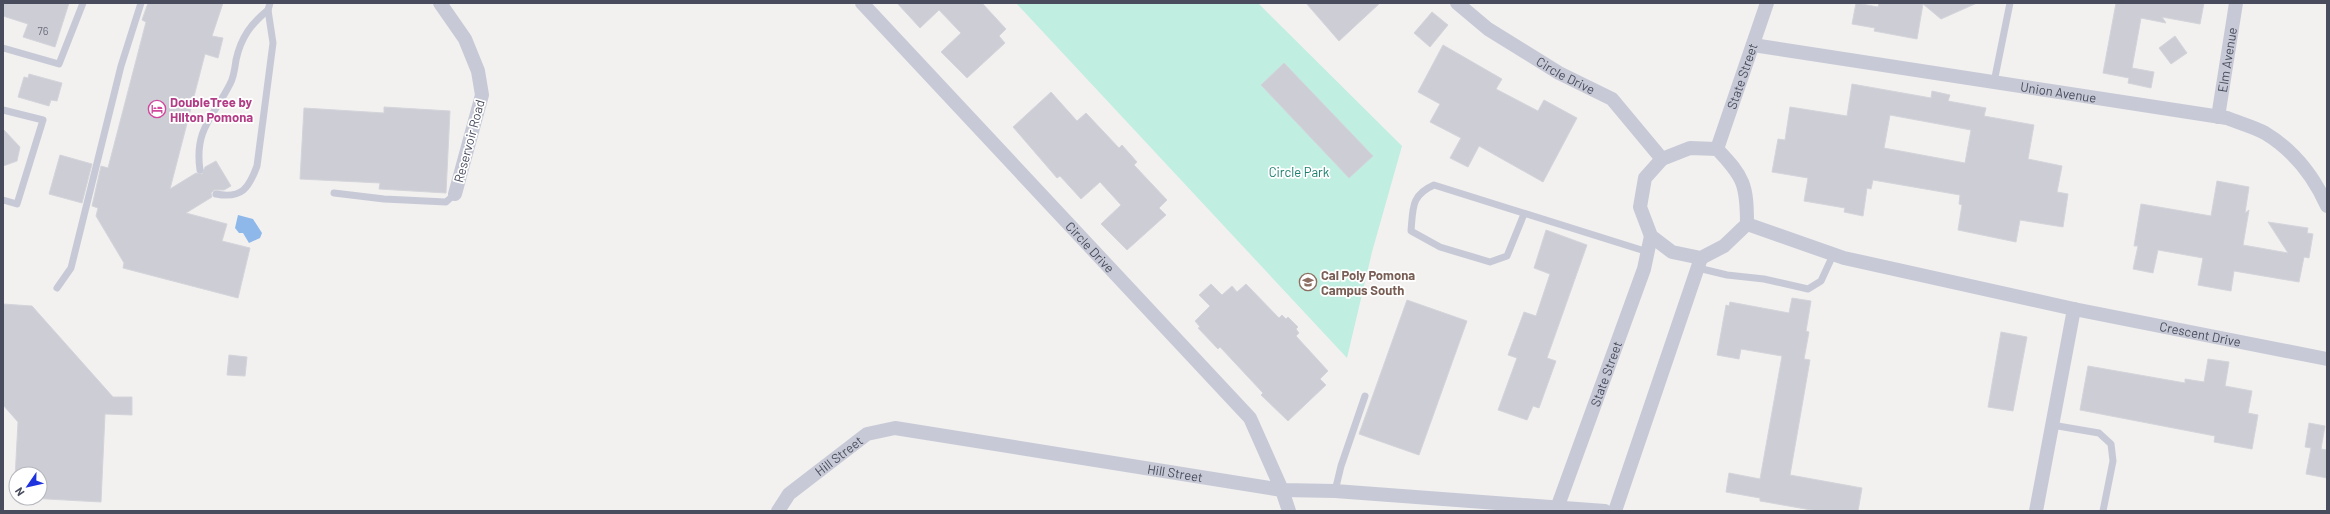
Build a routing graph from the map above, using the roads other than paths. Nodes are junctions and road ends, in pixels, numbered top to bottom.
1 (83, 3) edge
2 (141, 3) edge
3 (440, 3) edge
4 (862, 3) edge
5 (1458, 3) edge
6 (1767, 3) edge
7 (2010, 3) edge
8 (2236, 3) edge
9 (269, 6) edge
10 (1752, 45) junction
11 (3, 48) edge
12 (1994, 82) junction
13 (3, 110) edge
14 (2218, 117) junction
15 (1717, 149) junction
16 (1662, 159) junction
17 (200, 170) dead end
18 (216, 194) dead end
19 (334, 194) dead end
20 (455, 194) joint
21 (3, 200) edge
22 (2327, 206) edge
23 (1524, 214) junction
24 (1747, 224) junction
25 (1651, 236) junction
26 (1648, 252) junction
27 (1833, 255) junction
28 (1700, 263) junction
29 (57, 288) dead end
30 (2074, 309) junction
31 (2327, 359) edge
32 (1365, 396) dead end
33 (2052, 425) junction
34 (1282, 490) junction
35 (1335, 491) junction
36 (1557, 508) edge
37 (778, 511) edge
38 (1289, 511) edge
39 (1605, 511) edge
40 (1615, 511) edge
41 (2036, 511) edge
42 (2103, 511) edge

1 - 11 lane
2 - 29 lane
3 - 20 street, Reservoir Road
4 - 34 street, Circle Drive
5 - 16 street, Circle Drive
6 - 10 street, State Street
7 - 12 lane
8 - 14 street, Elm Avenue
9 - 17 lane
9 - 18 lane
10 - 12 street, Union Avenue
10 - 15 street, State Street
12 - 14 street, Union Avenue
13 - 21 lane
14 - 22 street, Union Avenue
15 - 16 street
15 - 24 street
16 - 25 street
19 - 20 lane
23 - 23 lane
23 - 26 lane
24 - 27 street, Crescent Drive
24 - 28 street
25 - 26 street, State Street
25 - 28 street
26 - 36 street, State Street
27 - 28 lane
27 - 30 street, Crescent Drive
28 - 40 street
30 - 31 street, Crescent Drive
30 - 33 street
32 - 35 lane
33 - 41 street
33 - 42 lane
34 - 35 street, Hill Street
34 - 37 street, Hill Street
34 - 38 street, Circle Drive
35 - 36 street, Hill Street
36 - 39 street, Hill Street

